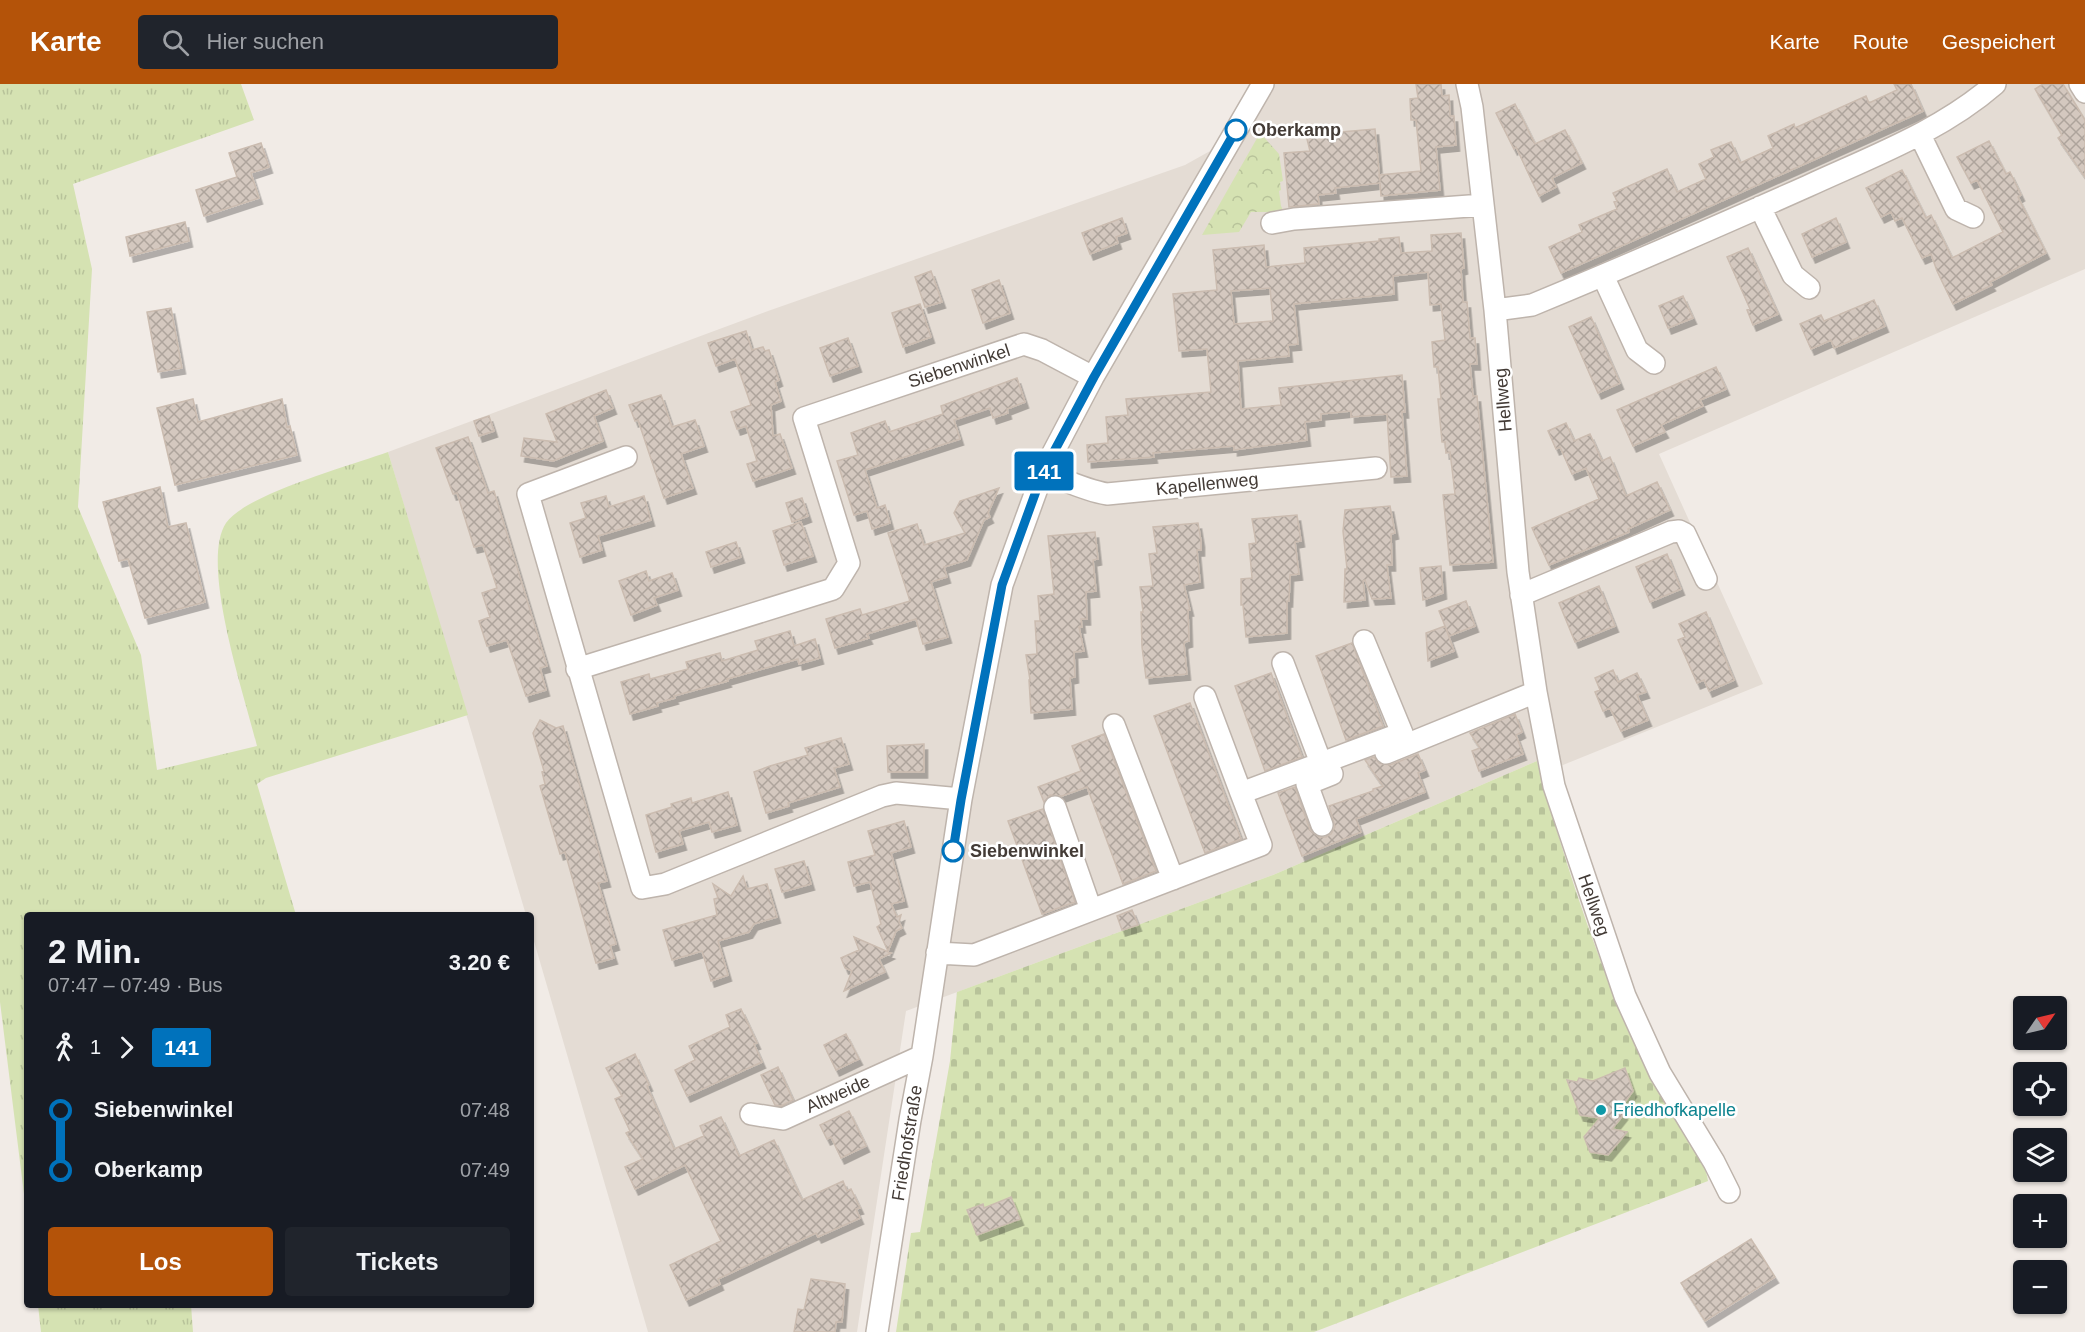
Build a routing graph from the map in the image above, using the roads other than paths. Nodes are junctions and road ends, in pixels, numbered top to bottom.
1 (1263, 84) edge
2 (1467, 84) edge
3 (1995, 84) edge
4 (2080, 84) edge
5 (2085, 92) edge
6 (1920, 135) junction
7 (1483, 204) junction
8 (1760, 207) junction
9 (1973, 217) dead end
10 (1272, 223) dead end
11 (1603, 276) junction
12 (1809, 288) dead end
13 (1495, 310) junction
14 (1654, 363) dead end
15 (1094, 377) junction
16 (626, 457) dead end
17 (1376, 468) dead end
18 (1043, 472) junction
19 (1706, 579) dead end
20 (1521, 595) junction
21 (1364, 641) dead end
22 (1283, 663) dead end
23 (577, 669) junction
24 (1536, 692) junction
25 (1205, 697) dead end
26 (1114, 725) dead end
27 (1322, 763) junction
28 (1241, 793) junction
29 (961, 800) junction
30 (1055, 807) dead end
31 (1322, 825) dead end
32 (1173, 879) junction
33 (1091, 910) junction
34 (937, 953) junction
35 (922, 1056) junction
36 (751, 1114) dead end
37 (1730, 1192) dead end
38 (876, 1332) edge

1 - 15 street, Friedhofstraße
2 - 7 street, Hellweg
3 - 6 street
4 - 5 street
6 - 8 street
6 - 9 street
7 - 10 street
7 - 13 street, Hellweg
8 - 11 street
8 - 12 street
11 - 13 street
11 - 14 street
13 - 20 street, Hellweg
15 - 18 street, Friedhofstraße
15 - 23 street, Siebenwinkel
16 - 23 street
17 - 18 street, Kapellenweg
18 - 29 street, Friedhofstraße
19 - 20 street
20 - 24 street, Hellweg
21 - 27 street
22 - 27 street
23 - 29 street
24 - 31 street
24 - 37 street, Hellweg
25 - 28 street
26 - 32 street
27 - 28 street
28 - 32 street
29 - 34 street, Friedhofstraße
30 - 33 street
32 - 33 street
33 - 34 street
34 - 35 street, Friedhofstraße
35 - 36 street, Altweide
35 - 38 street, Friedhofstraße

